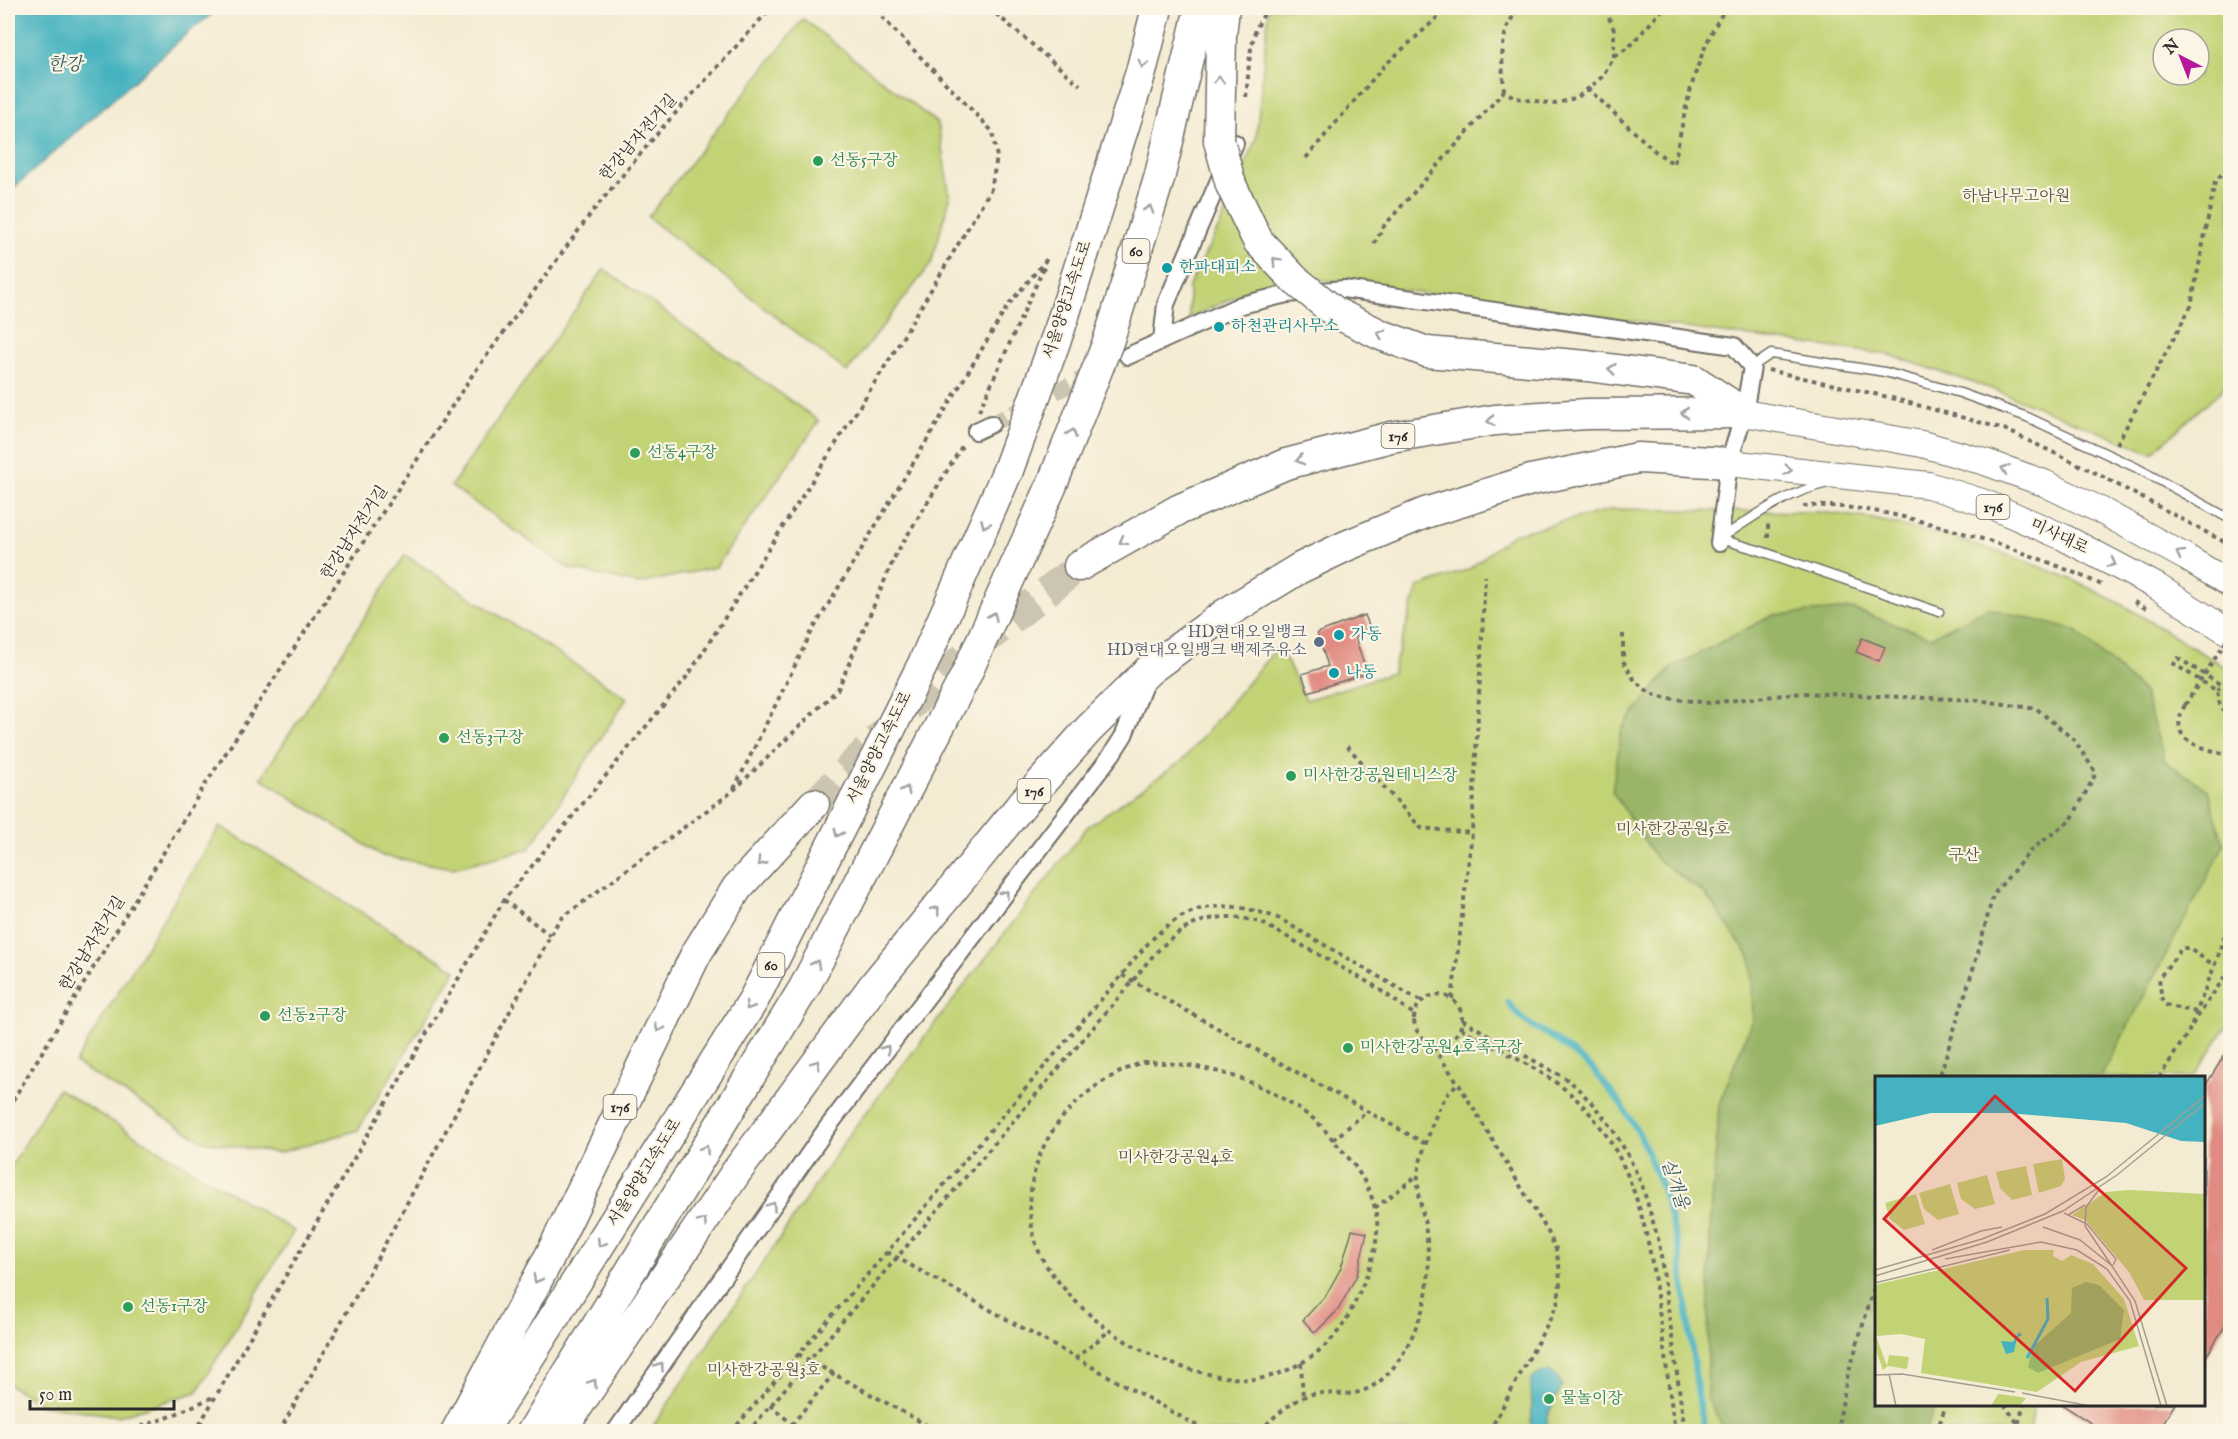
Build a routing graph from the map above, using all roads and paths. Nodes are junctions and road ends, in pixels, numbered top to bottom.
1 (771, 8) edge
2 (873, 8) edge
3 (988, 8) edge
4 (1157, 8) edge
5 (1200, 8) edge
6 (1224, 8) edge
7 (1270, 8) edge
8 (1448, 8) edge
9 (1519, 8) edge
10 (1605, 8) edge
11 (1664, 8) edge
12 (1726, 8) edge
13 (1614, 57) junction
14 (1080, 85) dead end
15 (1587, 88) junction
16 (1504, 91) junction
17 (1245, 108) dead end
18 (1235, 142) dead end
19 (1306, 158) dead end
20 (2230, 164) edge
21 (1374, 244) dead end
22 (1162, 340) junction
23 (1128, 356) tunnel mouth
24 (1752, 367) junction
25 (1744, 413) junction
26 (2111, 456) junction
27 (1730, 463) junction
28 (1859, 478) junction
29 (1796, 506) dead end
30 (1770, 519) dead end
31 (2230, 519) edge
32 (1768, 538) dead end
33 (1720, 541) junction
34 (2230, 544) edge
35 (1079, 566) tunnel mouth
36 (1485, 576) dead end
37 (2230, 584) edge
38 (2113, 590) dead end
39 (2134, 602) dead end
40 (1939, 612) dead end
41 (2155, 613) dead end
42 (1623, 634) dead end
43 (2223, 642) edge
44 (1149, 670) junction
45 (2205, 674) junction
46 (2217, 692) junction
47 (2230, 720) edge
48 (1347, 747) dead end
49 (2230, 756) edge
50 (733, 791) junction
51 (814, 804) tunnel mouth
52 (1472, 833) junction
53 (504, 900) junction
54 (2230, 913) edge
55 (551, 936) junction
56 (2222, 945) junction
57 (2230, 951) edge
58 (2214, 965) junction
59 (2230, 969) edge
60 (1122, 975) junction
61 (1132, 981) junction
62 (1452, 999) junction
63 (1422, 1002) junction
64 (2196, 1012) junction
65 (1415, 1015) junction
66 (1462, 1020) junction
67 (1461, 1028) junction
68 (2188, 1031) junction
69 (1428, 1041) junction
70 (1939, 1076) edge
71 (2160, 1076) edge
72 (1458, 1083) junction
73 (8, 1108) edge
74 (1366, 1112) junction
75 (1333, 1140) junction
76 (1426, 1144) junction
77 (1418, 1174) junction
78 (1375, 1208) junction
79 (887, 1252) junction
80 (897, 1257) junction
81 (1875, 1284) edge
82 (1109, 1331) junction
83 (798, 1354) junction
84 (1075, 1359) junction
85 (810, 1360) junction
86 (1301, 1363) junction
87 (834, 1373) junction
88 (216, 1396) junction
89 (1303, 1398) junction
90 (770, 1405) junction
91 (1945, 1406) edge
92 (2005, 1406) edge
93 (2023, 1406) edge
94 (792, 1424) junction
95 (2018, 1424) junction
96 (124, 1431) edge
97 (195, 1431) edge
98 (279, 1431) edge
99 (456, 1431) edge
100 (482, 1431) edge
101 (532, 1431) edge
102 (560, 1431) edge
103 (615, 1431) edge
104 (731, 1431) edge
105 (748, 1431) edge
106 (786, 1431) edge
107 (939, 1431) edge
108 (1208, 1431) edge
109 (1261, 1431) edge
110 (1489, 1431) edge
111 (1675, 1431) edge
112 (1685, 1431) edge
113 (1837, 1431) edge
114 (1937, 1431) edge
115 (2016, 1431) edge

1 - 73 path, 한강남자전거길
2 - 53 path
3 - 14 path
4 -> 100 highway, 서울양양고속도로 / 60, bridge
101 -> 5 highway, 60, bridge
25 -> 6 highway, bridge
7 - 17 path
8 - 19 path
9 - 16 path
10 - 13 path
11 - 13 path
12 - 15 path
13 - 15 path
15 - 16 path
16 - 21 path
18 - 22 street
20 - 26 path
22 - 23 street
22 - 24 street
24 - 25 street
24 - 26 lane
24 - 34 path
25 - 27 street
25 -> 35 highway, 176
37 -> 25 main road, 176
26 - 31 lane
27 -> 28 main road, 미사대로 / 176
27 - 33 street
27 - 44 highway, 176
28 - 33 lane
28 -> 43 main road, 미사대로 / 176
29 - 38 path
30 - 32 path
33 - 40 lane
36 - 52 path
39 - 41 path
42 - 70 path
43 - 45 path, bridge
102 -> 44 highway, 176
103 -> 44 street
45 - 46 path
45 - 46 path
45 - 49 path, bridge
46 - 47 path
48 - 52 path
50 - 50 path
50 - 55 path
51 -> 99 highway, 176
52 - 62 path
53 - 55 path
53 - 88 path
54 - 56 path
55 - 98 path
56 - 57 path
56 - 58 path
58 - 64 path
58 - 64 path
59 - 68 path
60 - 61 path
60 - 63 path
60 - 79 path
61 - 65 path
61 - 74 path
61 - 80 path
62 - 63 path
62 - 66 path
63 - 65 path
64 - 68 path
65 - 69 path
66 - 67 path
66 - 112 path
67 - 69 path
67 - 111 path
68 - 71 path
69 - 72 path
72 - 76 path
72 - 110 path
74 - 75 path
74 - 76 path
75 - 78 path
75 - 82 path
76 - 77 path
77 - 78 path
77 - 89 path
78 - 86 path
79 - 80 path
79 - 83 path
80 - 84 path
80 - 85 path
81 - 113 path
82 - 84 path
82 - 86 path
83 - 85 path
83 - 104 path
84 - 108 path
85 - 87 path
85 - 90 path
86 - 89 path
87 - 94 path
87 - 107 path
88 - 96 path
88 - 97 path
89 - 109 path
90 - 94 path
90 - 105 path
91 - 114 path
92 - 95 path
93 - 95 path
94 - 106 path
95 - 115 path

